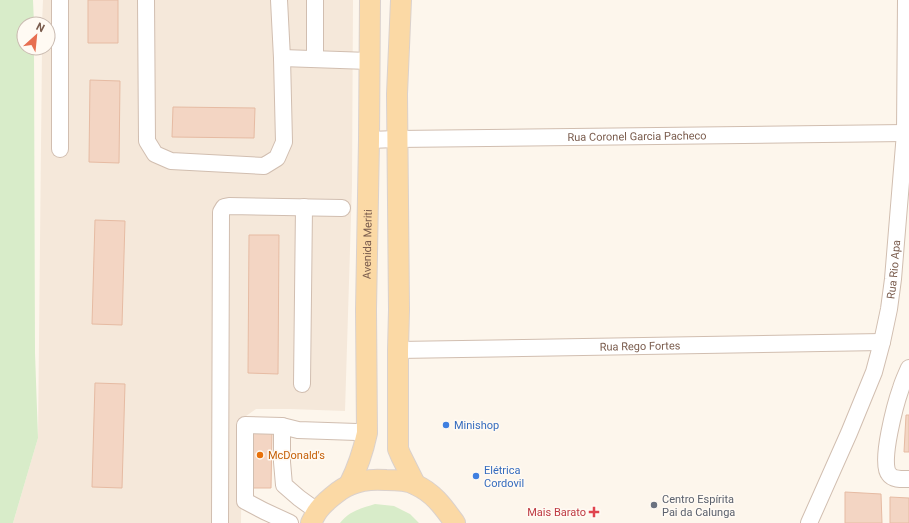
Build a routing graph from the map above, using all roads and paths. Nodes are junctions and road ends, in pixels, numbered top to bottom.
1 (60, 0) edge
2 (146, 0) edge
3 (279, 0) edge
4 (315, 0) edge
5 (370, 0) edge
6 (401, 0) edge
7 (906, 0) edge
8 (282, 58) junction
9 (315, 59) junction
10 (369, 61) junction
11 (905, 133) junction
12 (397, 138) junction
13 (369, 140) junction
14 (60, 149) dead end
15 (304, 207) junction
16 (342, 208) dead end
17 (882, 342) junction
18 (398, 350) junction
19 (909, 368) edge
20 (302, 384) dead end
21 (282, 426) junction
22 (367, 433) junction
23 (909, 479) edge
24 (415, 484) junction
25 (349, 485) junction
26 (314, 517) edge
27 (220, 523) edge
28 (290, 523) edge
29 (455, 523) edge
30 (809, 523) edge

1 - 14 street
2 - 8 street
3 - 8 street
4 - 9 street
5 - 10 main road, Avenida Meriti
6 - 12 main road
7 - 11 street, Rua Rio Apa
8 - 9 street
9 - 10 street
10 - 13 main road, Avenida Meriti
11 - 12 street, Rua Coronel Garcia Pacheco
11 - 17 street, Rua Rio Apa
12 - 13 street, Rua Coronel Garcia Pacheco
12 - 18 main road
13 - 22 main road, Avenida Meriti
15 - 16 street
15 - 20 street
15 - 27 street
17 - 18 street, Rua Rego Fortes
17 - 30 street, Rua Rio Apa
18 - 24 main road
19 - 23 street
21 - 22 street
21 - 26 street
21 - 28 street
22 - 25 main road, Avenida Meriti
24 - 25 main road
24 - 29 main road
25 - 26 main road

